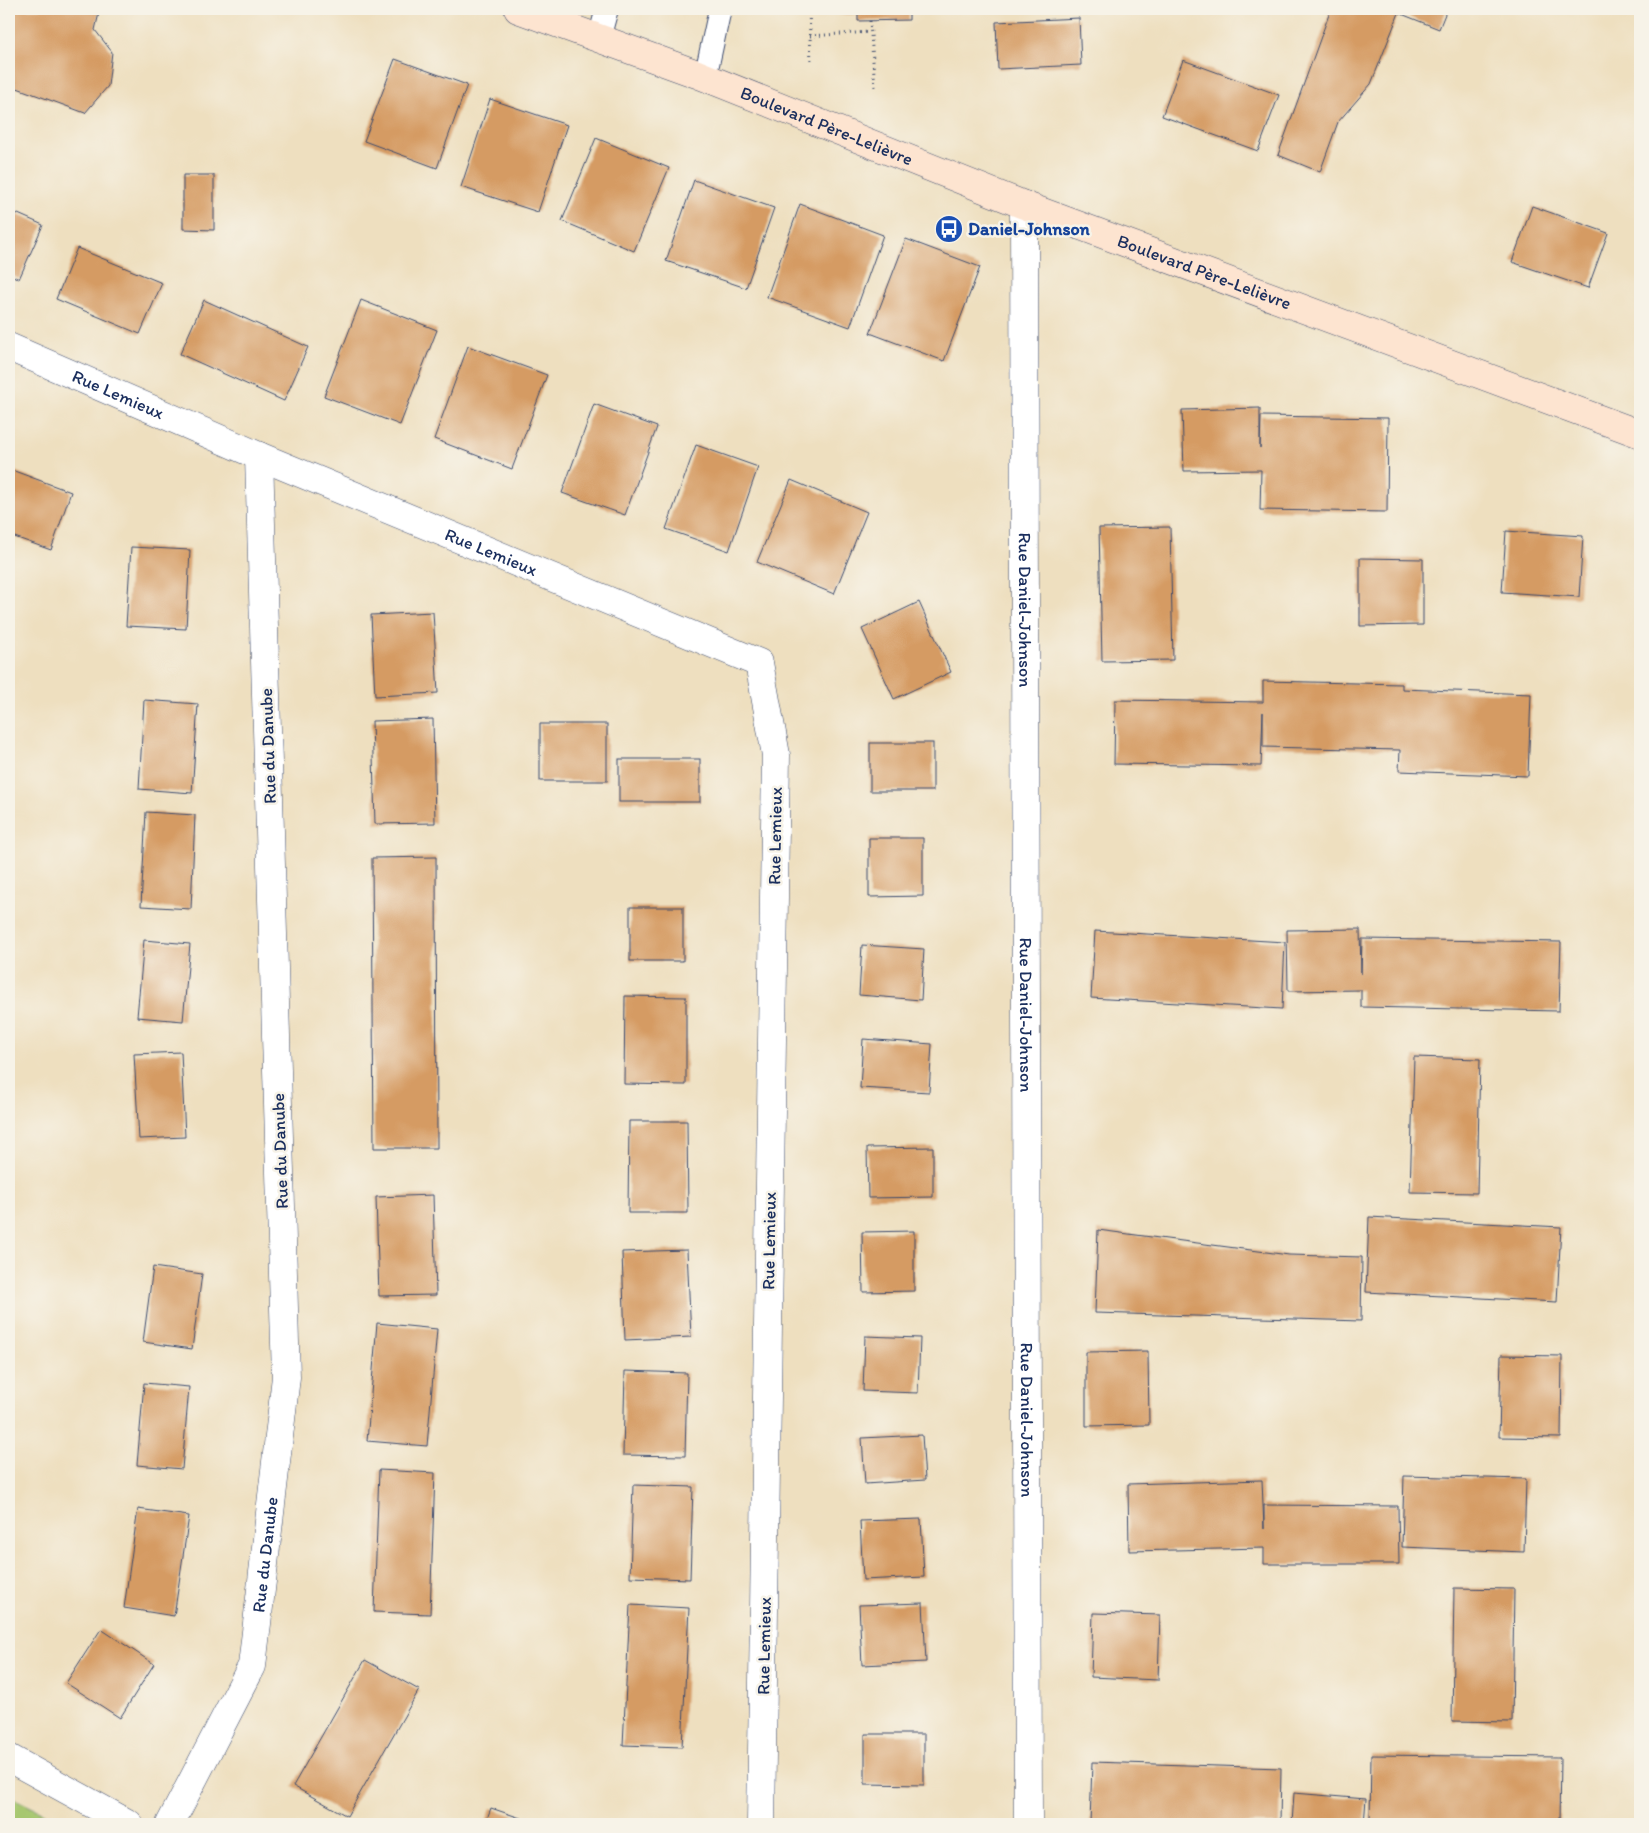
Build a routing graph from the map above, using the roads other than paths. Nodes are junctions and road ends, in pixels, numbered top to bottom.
1 (518, 9) edge
2 (607, 9) edge
3 (720, 9) edge
4 (599, 38) junction
5 (706, 78) junction
6 (1024, 205) junction
7 (9, 347) edge
8 (1640, 434) edge
9 (259, 456) junction
10 (9, 1758) edge
11 (129, 1824) edge
12 (170, 1824) edge
13 (761, 1824) edge
14 (1028, 1824) edge

1 - 4 main road, Boulevard Père-Lelièvre
2 - 4 lane
3 - 5 lane
4 - 5 main road, Boulevard Père-Lelièvre
5 - 6 main road, Boulevard Père-Lelièvre
6 - 8 main road, Boulevard Père-Lelièvre
6 - 14 street, Rue Daniel-Johnson
7 - 9 street, Rue Lemieux
9 - 12 street, Rue du Danube
9 - 13 street, Rue Lemieux
10 - 11 street

